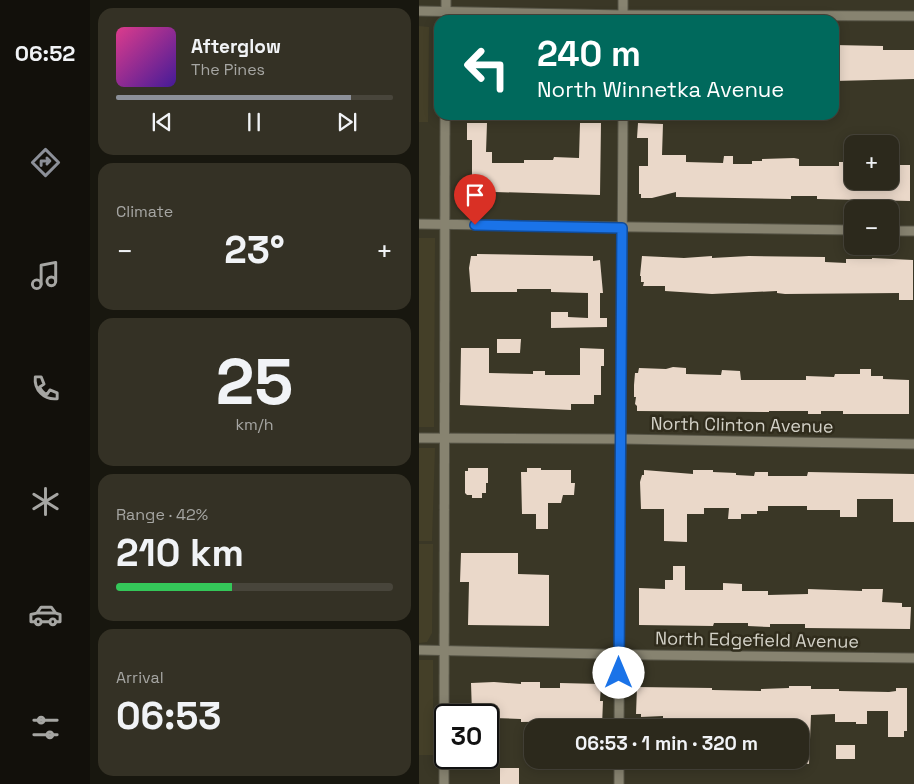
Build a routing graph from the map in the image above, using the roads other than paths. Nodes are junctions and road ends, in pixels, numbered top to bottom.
1 (446, 0) edge
2 (623, 0) edge
3 (419, 11) edge
4 (441, 15) edge
5 (446, 15) edge
6 (623, 15) edge
7 (839, 16) edge
8 (914, 16) edge
9 (445, 120) edge
10 (623, 120) edge
11 (419, 224) edge
12 (444, 224) junction
13 (622, 228) junction
14 (844, 230) edge
15 (899, 231) edge
16 (914, 231) edge
17 (419, 438) edge
18 (445, 439) junction
19 (621, 439) junction
20 (914, 444) edge
21 (419, 650) edge
22 (444, 650) junction
23 (619, 654) junction
24 (914, 658) edge
25 (619, 719) edge
26 (619, 769) edge
27 (444, 784) edge
28 (619, 784) edge

1 - 5 street
2 - 6 street
3 - 4 street
7 - 8 street
9 - 12 street
10 - 13 street
11 - 12 street
12 - 13 street
12 - 18 street
13 - 14 street
13 - 19 street
15 - 16 street
17 - 18 street, North Clinton Avenue
18 - 19 street, North Clinton Avenue
18 - 22 street
19 - 20 street, North Clinton Avenue
19 - 23 street
21 - 22 street, North Edgefield Avenue
22 - 23 street, North Edgefield Avenue
22 - 27 street
23 - 24 street, North Edgefield Avenue
23 - 25 street
26 - 28 street

